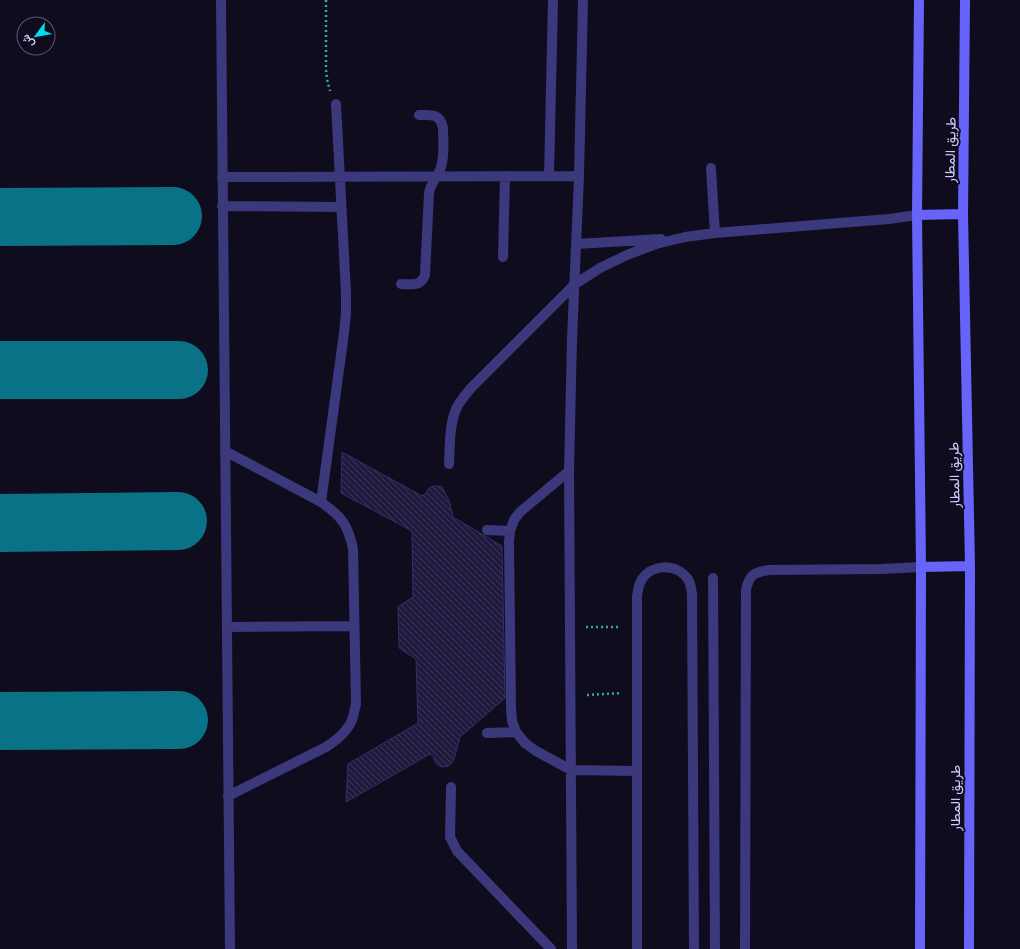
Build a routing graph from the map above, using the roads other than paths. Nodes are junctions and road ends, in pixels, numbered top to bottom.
1 (220, 0) edge
2 (553, 0) edge
3 (583, 0) edge
4 (919, 0) edge
5 (965, 0) edge
6 (336, 104) road end
7 (419, 115) dead end
8 (711, 168) dead end
9 (339, 176) junction
10 (437, 176) junction
11 (505, 176) junction
12 (549, 176) junction
13 (579, 176) junction
14 (222, 177) junction
15 (222, 206) junction
16 (341, 207) junction
17 (963, 214) junction
18 (916, 215) junction
19 (715, 233) junction
20 (685, 237) junction
21 (576, 244) junction
22 (503, 257) dead end
23 (401, 284) dead end
24 (575, 284) junction
25 (225, 451) junction
26 (449, 464) dead end
27 (568, 471) junction
28 (321, 502) junction
29 (487, 530) dead end
30 (510, 530) junction
31 (970, 566) junction
32 (922, 567) junction
33 (713, 578) dead end
34 (354, 626) junction
35 (227, 627) junction
36 (516, 732) junction
37 (487, 733) dead end
38 (571, 770) junction
39 (638, 771) junction
40 (451, 787) dead end
41 (228, 796) junction
42 (230, 949) edge
43 (551, 949) edge
44 (572, 949) edge
45 (637, 949) edge
46 (694, 949) edge
47 (715, 949) edge
48 (745, 949) edge
49 (920, 949) edge
50 (969, 949) edge

1 - 14 lane
2 - 12 lane
3 - 13 lane
4 - 18 main road
5 - 17 main road, طريق المطار
6 - 9 lane
7 - 10 lane
8 - 19 lane
9 - 10 lane
9 - 14 lane
9 - 16 lane
10 - 11 lane
10 - 23 lane
11 - 12 lane
11 - 22 lane
12 - 13 lane
13 - 21 lane
14 - 15 lane
15 - 16 lane
15 - 25 lane
16 - 28 lane
17 - 18 main road
17 - 31 main road, طريق المطار
18 - 19 lane
18 - 32 main road
19 - 20 lane
20 - 21 lane
20 - 24 lane
21 - 24 lane
24 - 26 lane
24 - 27 lane
25 - 28 lane
25 - 35 lane
27 - 30 lane
27 - 38 lane
28 - 34 lane
29 - 30 lane
30 - 36 lane
31 - 32 main road
31 - 50 main road, طريق المطار
32 - 48 lane
32 - 49 main road
33 - 47 lane
34 - 35 lane
34 - 41 lane
35 - 41 lane
36 - 37 lane
36 - 38 lane
38 - 39 lane
38 - 44 lane
39 - 45 lane
39 - 46 lane
40 - 43 lane
41 - 42 lane

